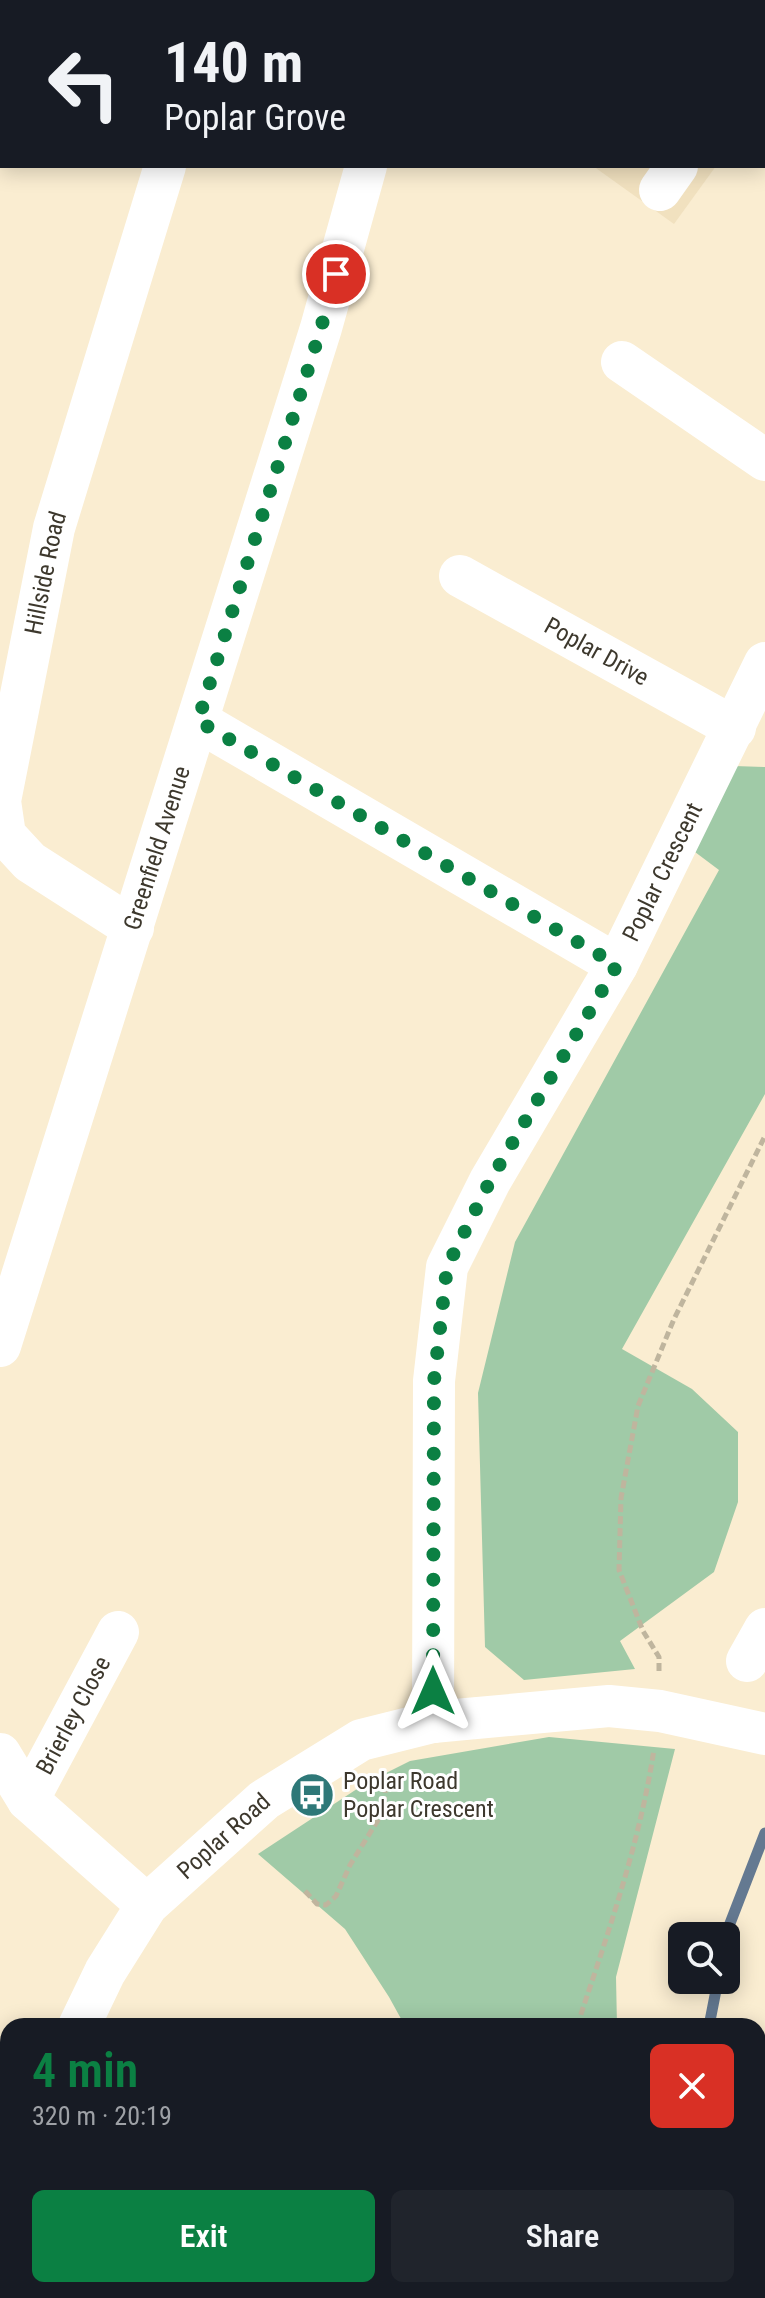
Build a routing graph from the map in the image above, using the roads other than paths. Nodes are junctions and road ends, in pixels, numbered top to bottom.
1 (164, 168) edge
2 (365, 168) edge
3 (622, 362) dead end
4 (765, 460) edge
5 (460, 576) dead end
6 (765, 663) edge
7 (198, 721) junction
8 (735, 728) junction
9 (133, 928) junction
10 (617, 965) junction
11 (0, 1346) edge
12 (118, 1632) dead end
13 (433, 1722) junction
14 (765, 1734) edge
15 (0, 1754) edge
16 (28, 1800) junction
17 (147, 1905) junction
18 (83, 2018) edge

1 - 9 street, Hillside Road
2 - 7 street, Greenfield Avenue
3 - 4 street
5 - 8 street, Poplar Drive
6 - 8 street, Poplar Crescent
7 - 9 street, Greenfield Avenue
7 - 10 street
8 - 10 street, Poplar Crescent
9 - 11 street, Greenfield Avenue
10 - 13 street, Poplar Crescent
12 - 16 street, Brierley Close
13 - 14 street, Poplar Road
13 - 17 street, Poplar Road
15 - 16 street
16 - 17 street
17 - 18 street, Poplar Road

